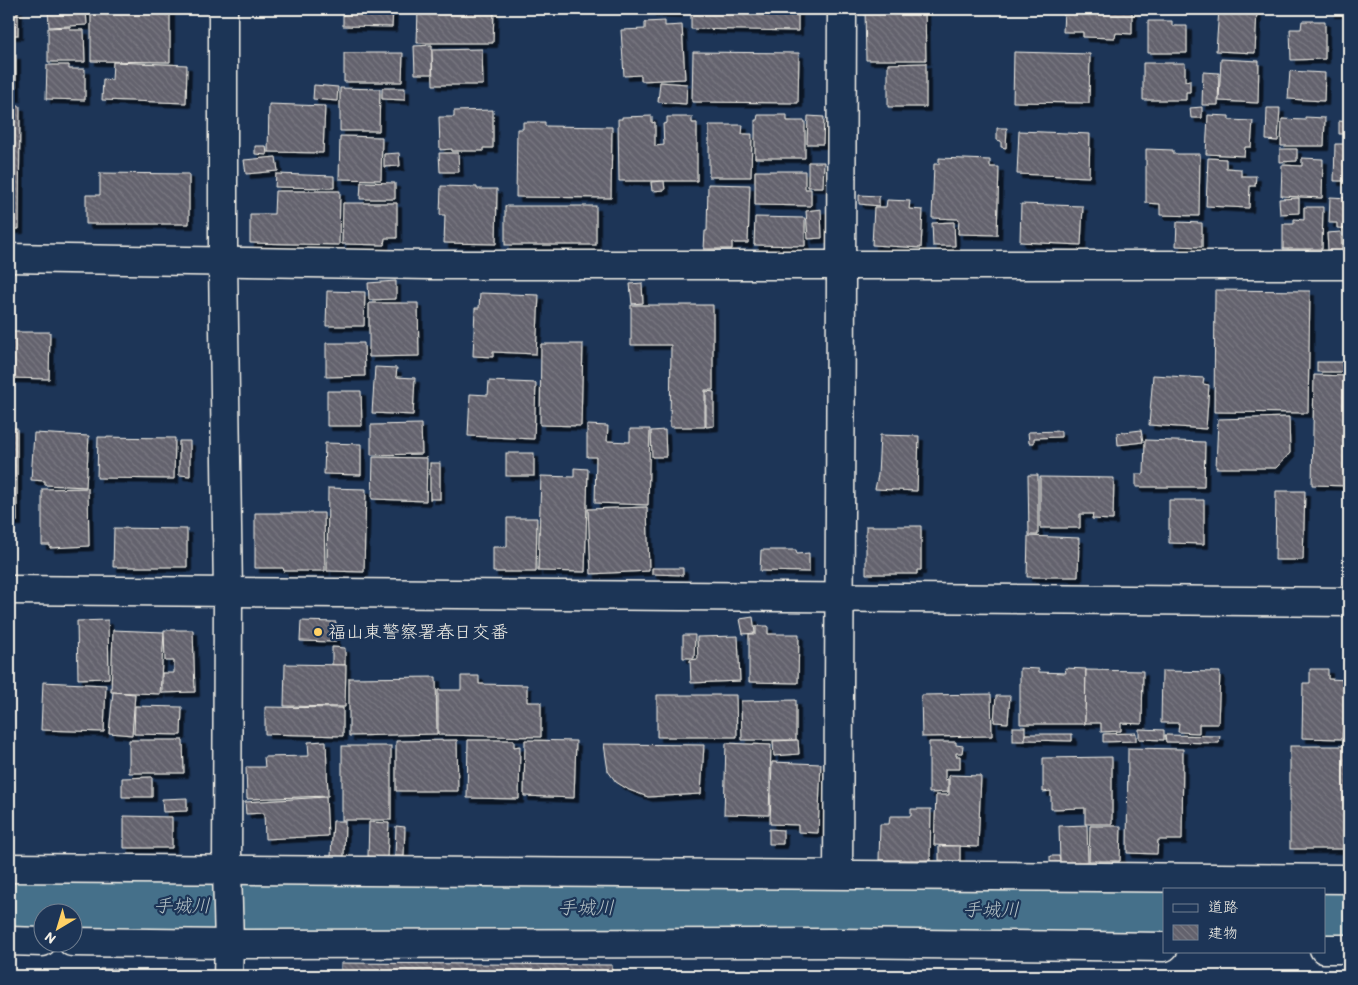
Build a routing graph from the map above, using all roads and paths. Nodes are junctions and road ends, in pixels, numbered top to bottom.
1 (223, 9) edge
2 (842, 9) edge
3 (9, 258) edge
4 (223, 261) junction
5 (840, 265) junction
6 (1349, 265) edge
7 (9, 590) edge
8 (228, 593) junction
9 (841, 598) junction
10 (1349, 602) edge
11 (9, 868) edge
12 (838, 874) junction
13 (227, 877) junction
14 (1349, 879) edge
15 (229, 939) junction
16 (9, 941) edge
17 (32, 942) edge
18 (82, 942) edge
19 (1163, 947) edge
20 (1326, 949) edge
21 (1349, 949) edge
22 (228, 976) edge

1 - 4 street
2 - 5 street
3 - 4 street
4 - 5 street
4 - 8 street
5 - 6 street
5 - 9 street
7 - 8 street
8 - 9 street
8 - 13 street
9 - 10 street
9 - 12 street
11 - 13 street
12 - 13 street
12 - 14 street
13 - 15 street
15 - 18 street
15 - 19 street
15 - 22 street
16 - 17 street
20 - 21 street

